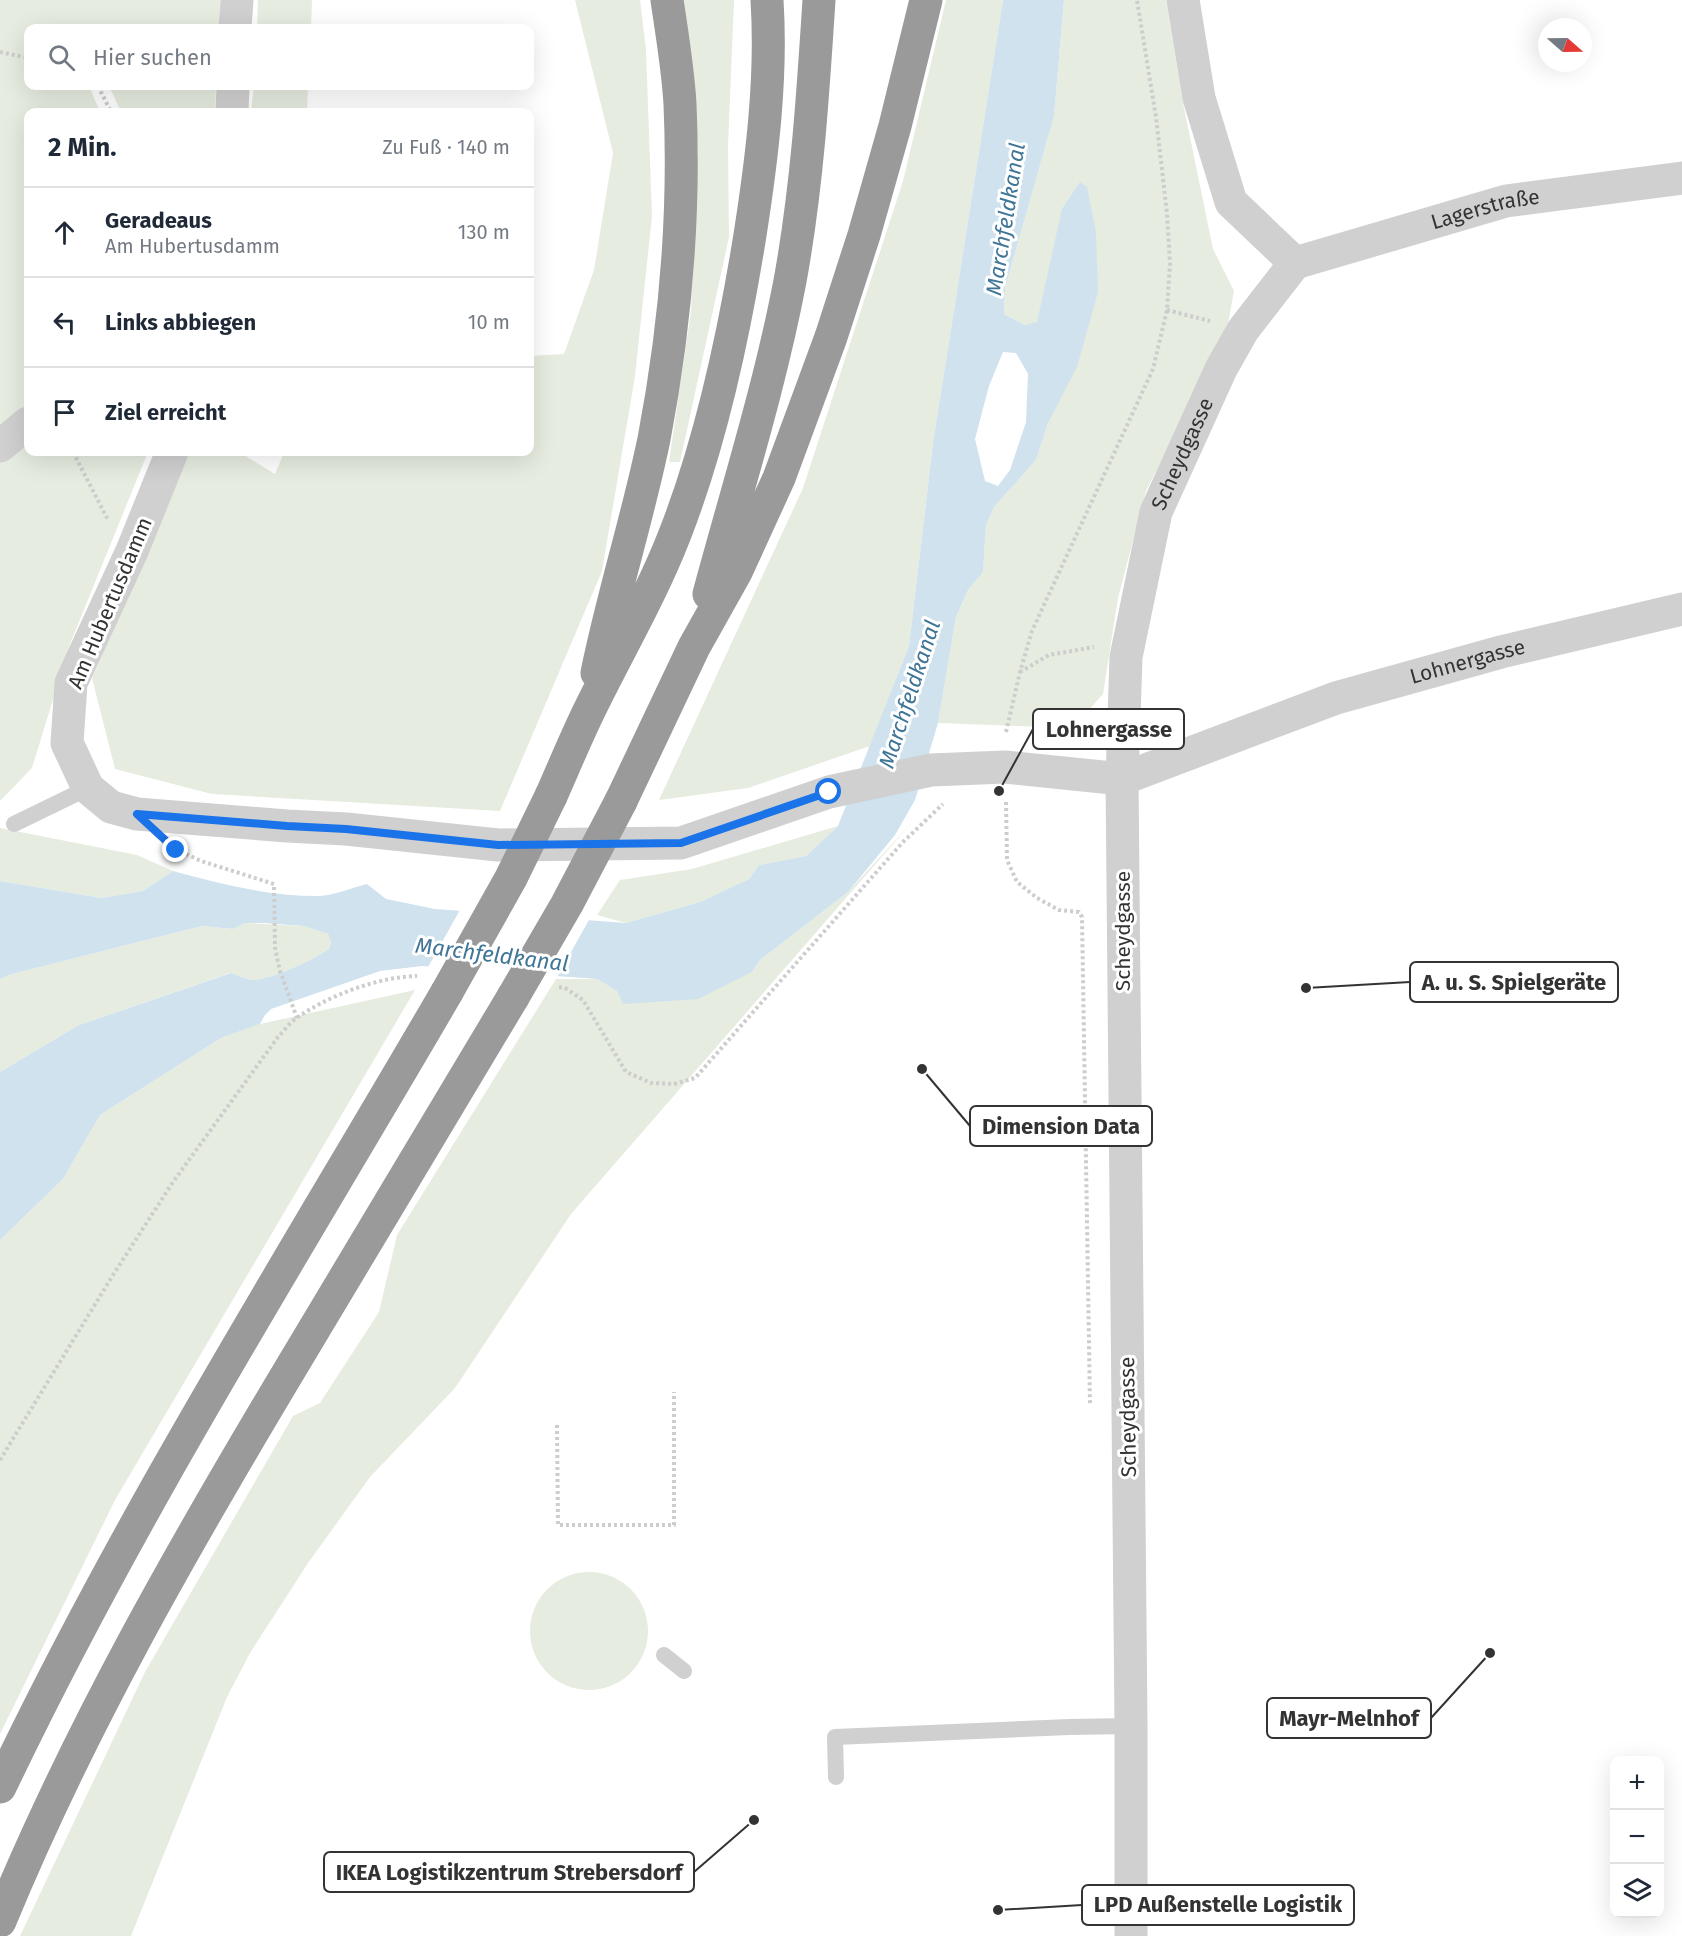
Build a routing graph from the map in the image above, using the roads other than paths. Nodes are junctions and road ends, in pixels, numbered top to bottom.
1 (237, 0) edge
2 (667, 0) edge
3 (767, 0) edge
4 (819, 0) edge
5 (926, 0) edge
6 (1183, 0) edge
7 (235, 24) edge
8 (233, 90) edge
9 (232, 108) edge
10 (1682, 178) edge
11 (1295, 263) junction
12 (24, 426) edge
13 (0, 446) edge
14 (170, 456) edge
15 (1682, 609) edge
16 (694, 647) junction
17 (588, 713) junction
18 (1122, 779) junction
19 (88, 788) junction
20 (14, 824) dead end
21 (664, 1655) dead end
22 (684, 1671) dead end
23 (1131, 1726) junction
24 (836, 1778) dead end
25 (0, 1787) edge
26 (0, 1921) edge
27 (1131, 1936) edge

1 - 7 street
2 - 17 highway
3 - 17 highway
4 - 16 highway
5 - 16 highway
6 - 11 street
8 - 9 street
10 - 11 street, Lagerstraße
11 - 18 street, Scheydgasse
12 - 13 street
14 - 19 street, Am Hubertusdamm
15 - 18 street, Lohnergasse
16 - 26 highway, bridge
17 - 25 highway, bridge
18 - 19 street, Am Hubertusdamm
18 - 23 street, Scheydgasse
19 - 20 lane
21 - 22 lane
23 - 24 lane
23 - 27 street, Scheydgasse

